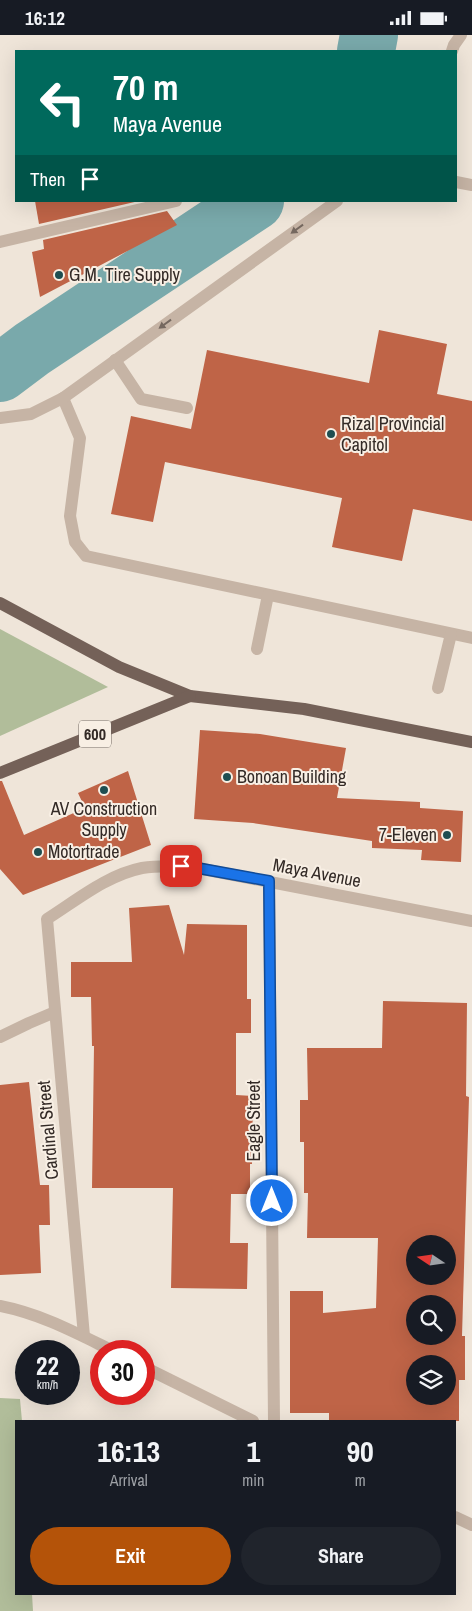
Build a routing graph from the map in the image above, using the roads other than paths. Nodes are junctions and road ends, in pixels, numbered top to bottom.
1 (461, 35) edge
2 (452, 50) edge
3 (457, 182) edge
4 (472, 185) edge
5 (172, 202) edge
6 (336, 202) edge
7 (0, 243) edge
8 (115, 360) junction
9 (63, 398) junction
10 (187, 408) dead end
11 (0, 418) edge
12 (268, 595) junction
13 (0, 603) edge
14 (451, 634) junction
15 (472, 638) edge
16 (257, 649) dead end
17 (438, 688) dead end
18 (190, 696) junction
19 (472, 742) edge
20 (0, 773) edge
21 (269, 881) junction
22 (48, 919) joint
23 (472, 921) edge
24 (55, 1012) junction
25 (0, 1037) edge
26 (0, 1306) edge
27 (84, 1337) junction
28 (90, 1340) edge
29 (155, 1372) edge
30 (251, 1420) edge
31 (274, 1420) edge
32 (456, 1517) edge
33 (472, 1525) edge

1 - 2 street
3 - 4 street
5 - 7 street
6 -> 8 street
8 - 9 street
8 - 10 street
9 - 11 street
9 - 12 street
12 - 14 street
12 - 16 street
13 - 18 main road, 600
14 - 15 street
14 - 17 street
18 - 19 main road, 600
18 - 20 main road, 600
21 - 22 street, Maya Avenue
21 - 23 street, Maya Avenue
21 - 31 street, Eagle Street
22 - 24 street, Cardinal Street
24 - 25 street
24 - 27 street, Cardinal Street
26 - 27 street
27 - 28 street
29 - 30 street
32 - 33 street

